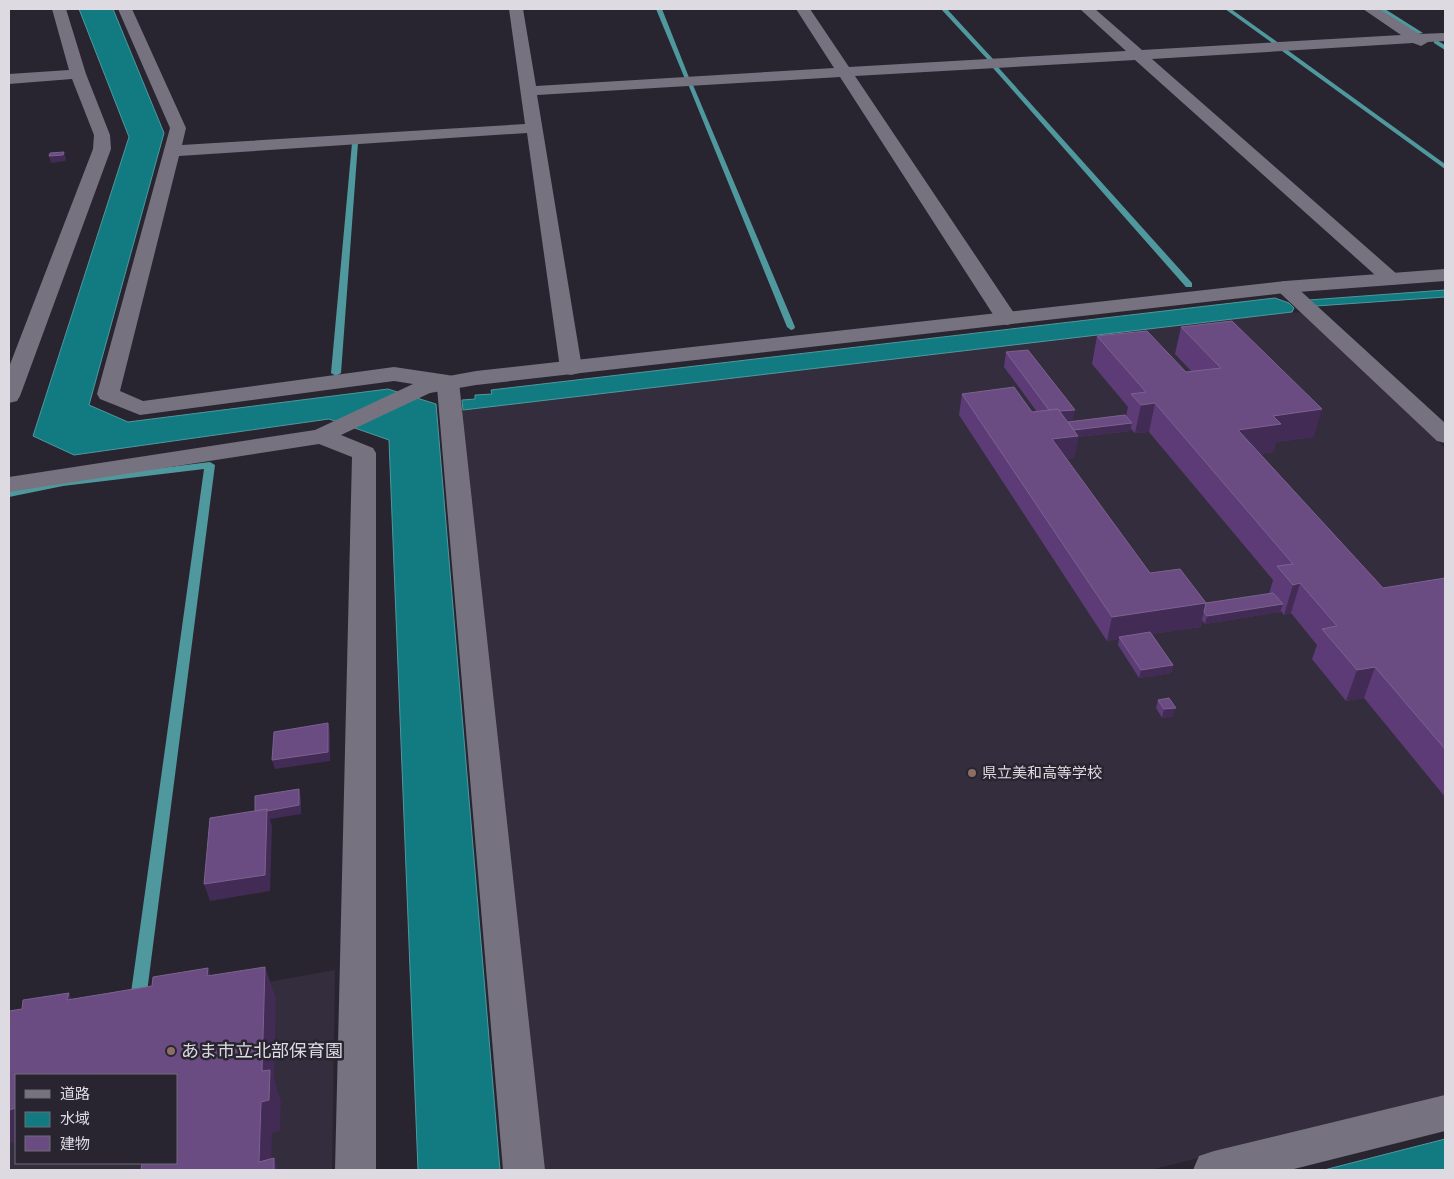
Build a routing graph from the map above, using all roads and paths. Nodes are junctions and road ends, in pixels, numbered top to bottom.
1 (59, 9) edge
2 (125, 9) edge
3 (516, 9) edge
4 (803, 9) edge
5 (1087, 9) edge
6 (1370, 9) edge
7 (1445, 37) edge
8 (1417, 39) junction
9 (1438, 52) dead end
10 (1139, 55) junction
11 (845, 72) junction
12 (78, 74) junction
13 (9, 79) edge
14 (528, 91) junction
15 (534, 128) junction
16 (172, 151) junction
17 (1445, 275) edge
18 (1391, 279) junction
19 (1285, 287) junction
20 (1007, 319) junction
21 (571, 368) junction
22 (436, 384) junction
23 (9, 396) edge
24 (326, 434) junction
25 (1445, 436) edge
26 (9, 484) edge
27 (1445, 1113) edge
28 (355, 1170) edge
29 (524, 1170) edge
30 (1214, 1170) edge

1 - 12 street
2 - 16 street
3 - 14 street
4 - 11 street
5 - 10 street
6 - 8 street
7 - 8 street
8 - 9 street
8 - 10 street
10 - 11 street
10 - 18 street
11 - 14 street
11 - 20 street
12 - 13 street
12 - 23 street
14 - 15 street
15 - 16 street
15 - 21 street
16 - 22 street
17 - 18 street
18 - 19 street
19 - 20 street
19 - 25 street
20 - 21 street
21 - 22 street
22 - 24 street
22 - 29 street
24 - 26 street
24 - 28 street
27 - 30 street

